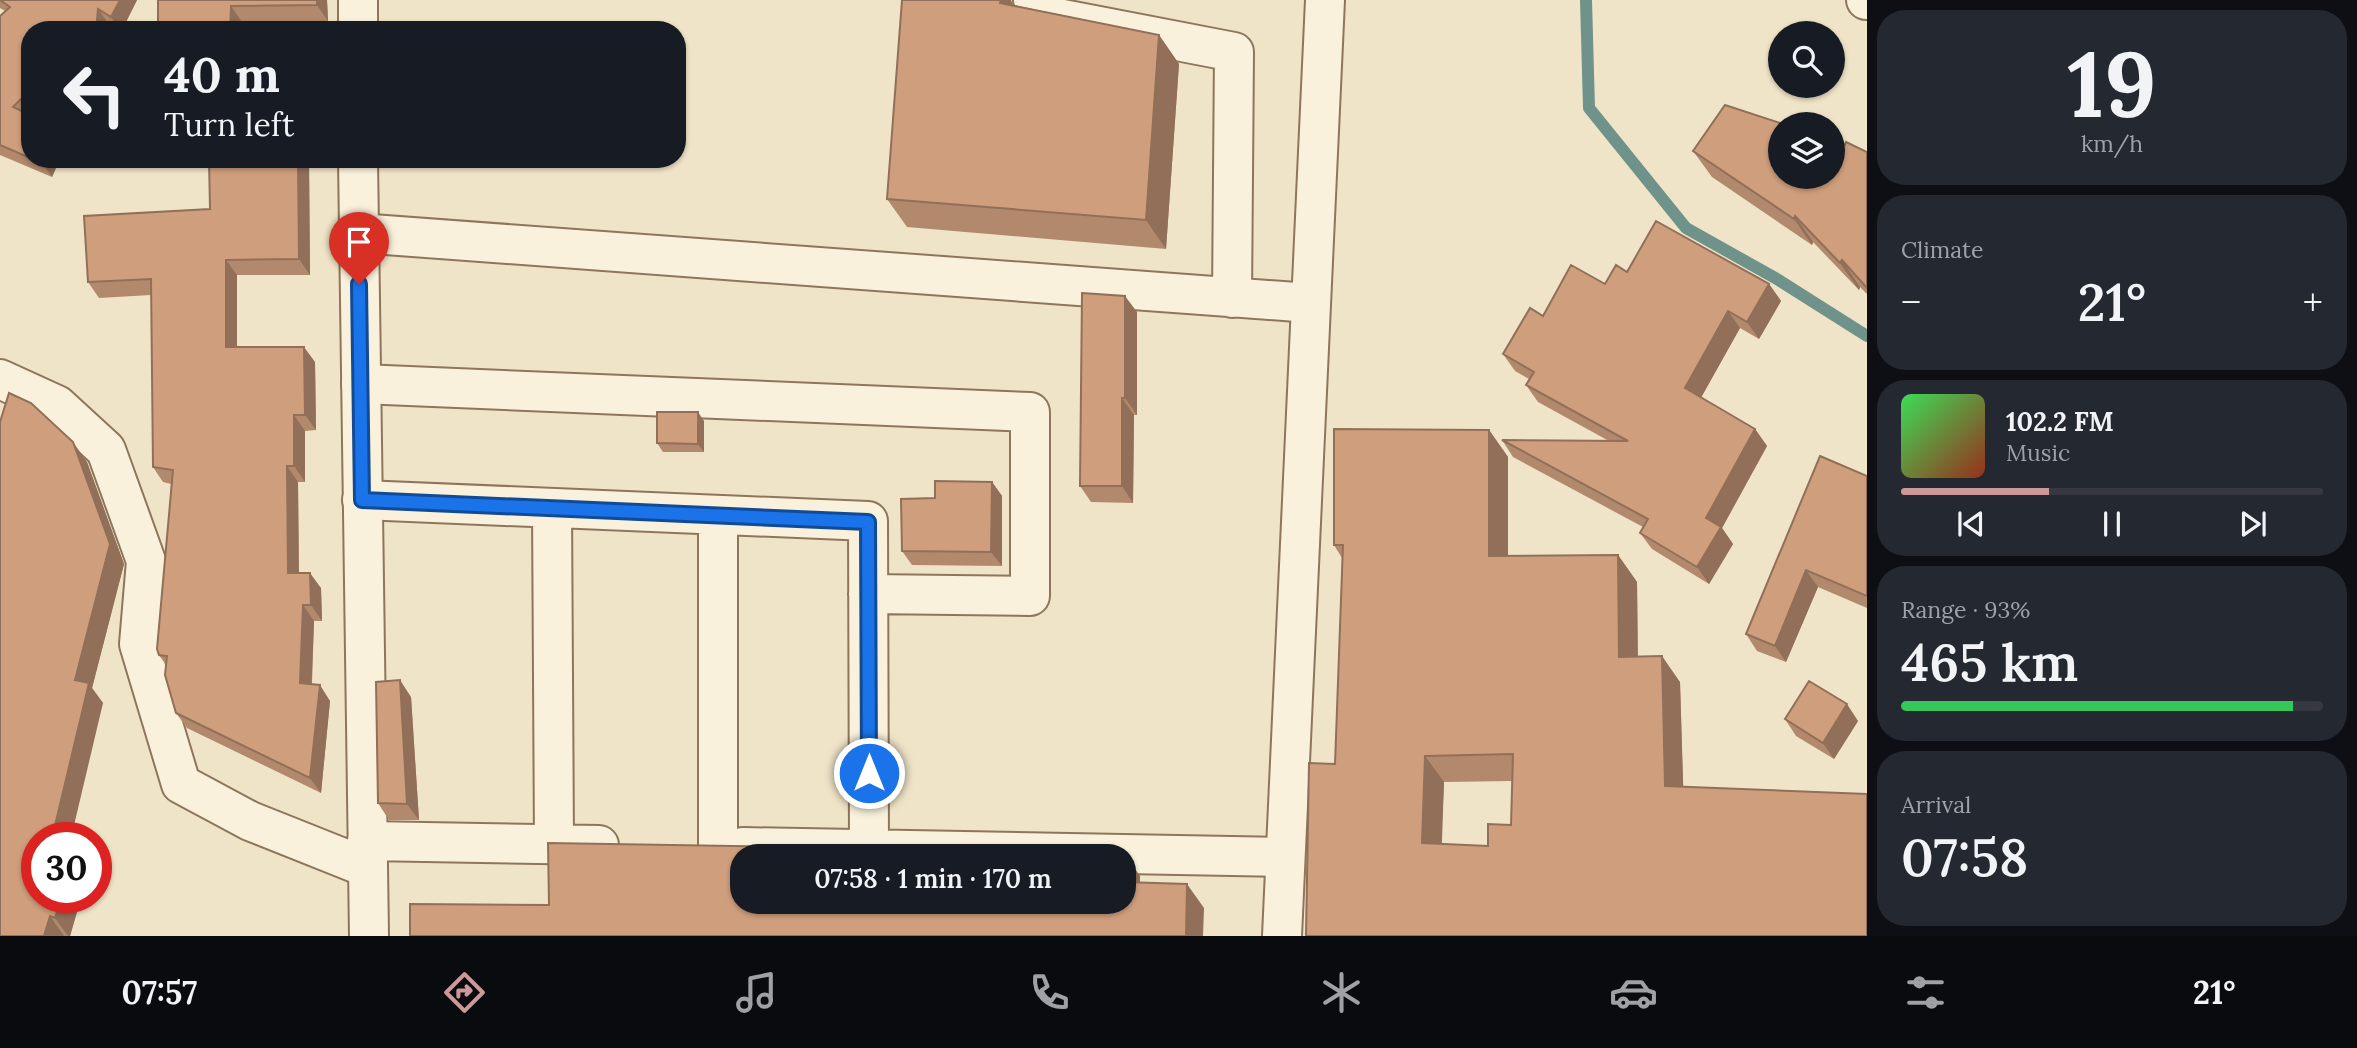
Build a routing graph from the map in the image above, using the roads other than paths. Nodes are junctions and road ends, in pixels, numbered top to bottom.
1 (358, 0) edge
2 (1032, 0) edge
3 (1325, 0) edge
4 (358, 21) edge
5 (358, 168) edge
6 (358, 233) junction
7 (1232, 298) junction
8 (1310, 303) junction
9 (0, 379) edge
10 (360, 384) junction
11 (362, 500) junction
12 (552, 508) junction
13 (718, 515) junction
14 (868, 594) junction
15 (554, 844) junction
16 (869, 844) edge
17 (636, 846) edge
18 (677, 846) edge
19 (718, 847) junction
20 (730, 847) edge
21 (368, 855) junction
22 (1136, 855) edge
23 (1283, 857) junction
24 (369, 936) edge
25 (1282, 936) edge

1 - 4 street
2 - 7 street
3 - 8 street
5 - 6 street
6 - 7 street
6 - 10 street
7 - 8 street
8 - 23 street
9 - 21 street
10 - 11 street
10 - 14 street
11 - 12 street
11 - 21 street
12 - 13 street
12 - 15 street
13 - 14 street
13 - 19 street
14 - 16 street
15 - 17 street
15 - 21 street
18 - 19 street
19 - 20 street
21 - 24 street
22 - 23 street
23 - 25 street

